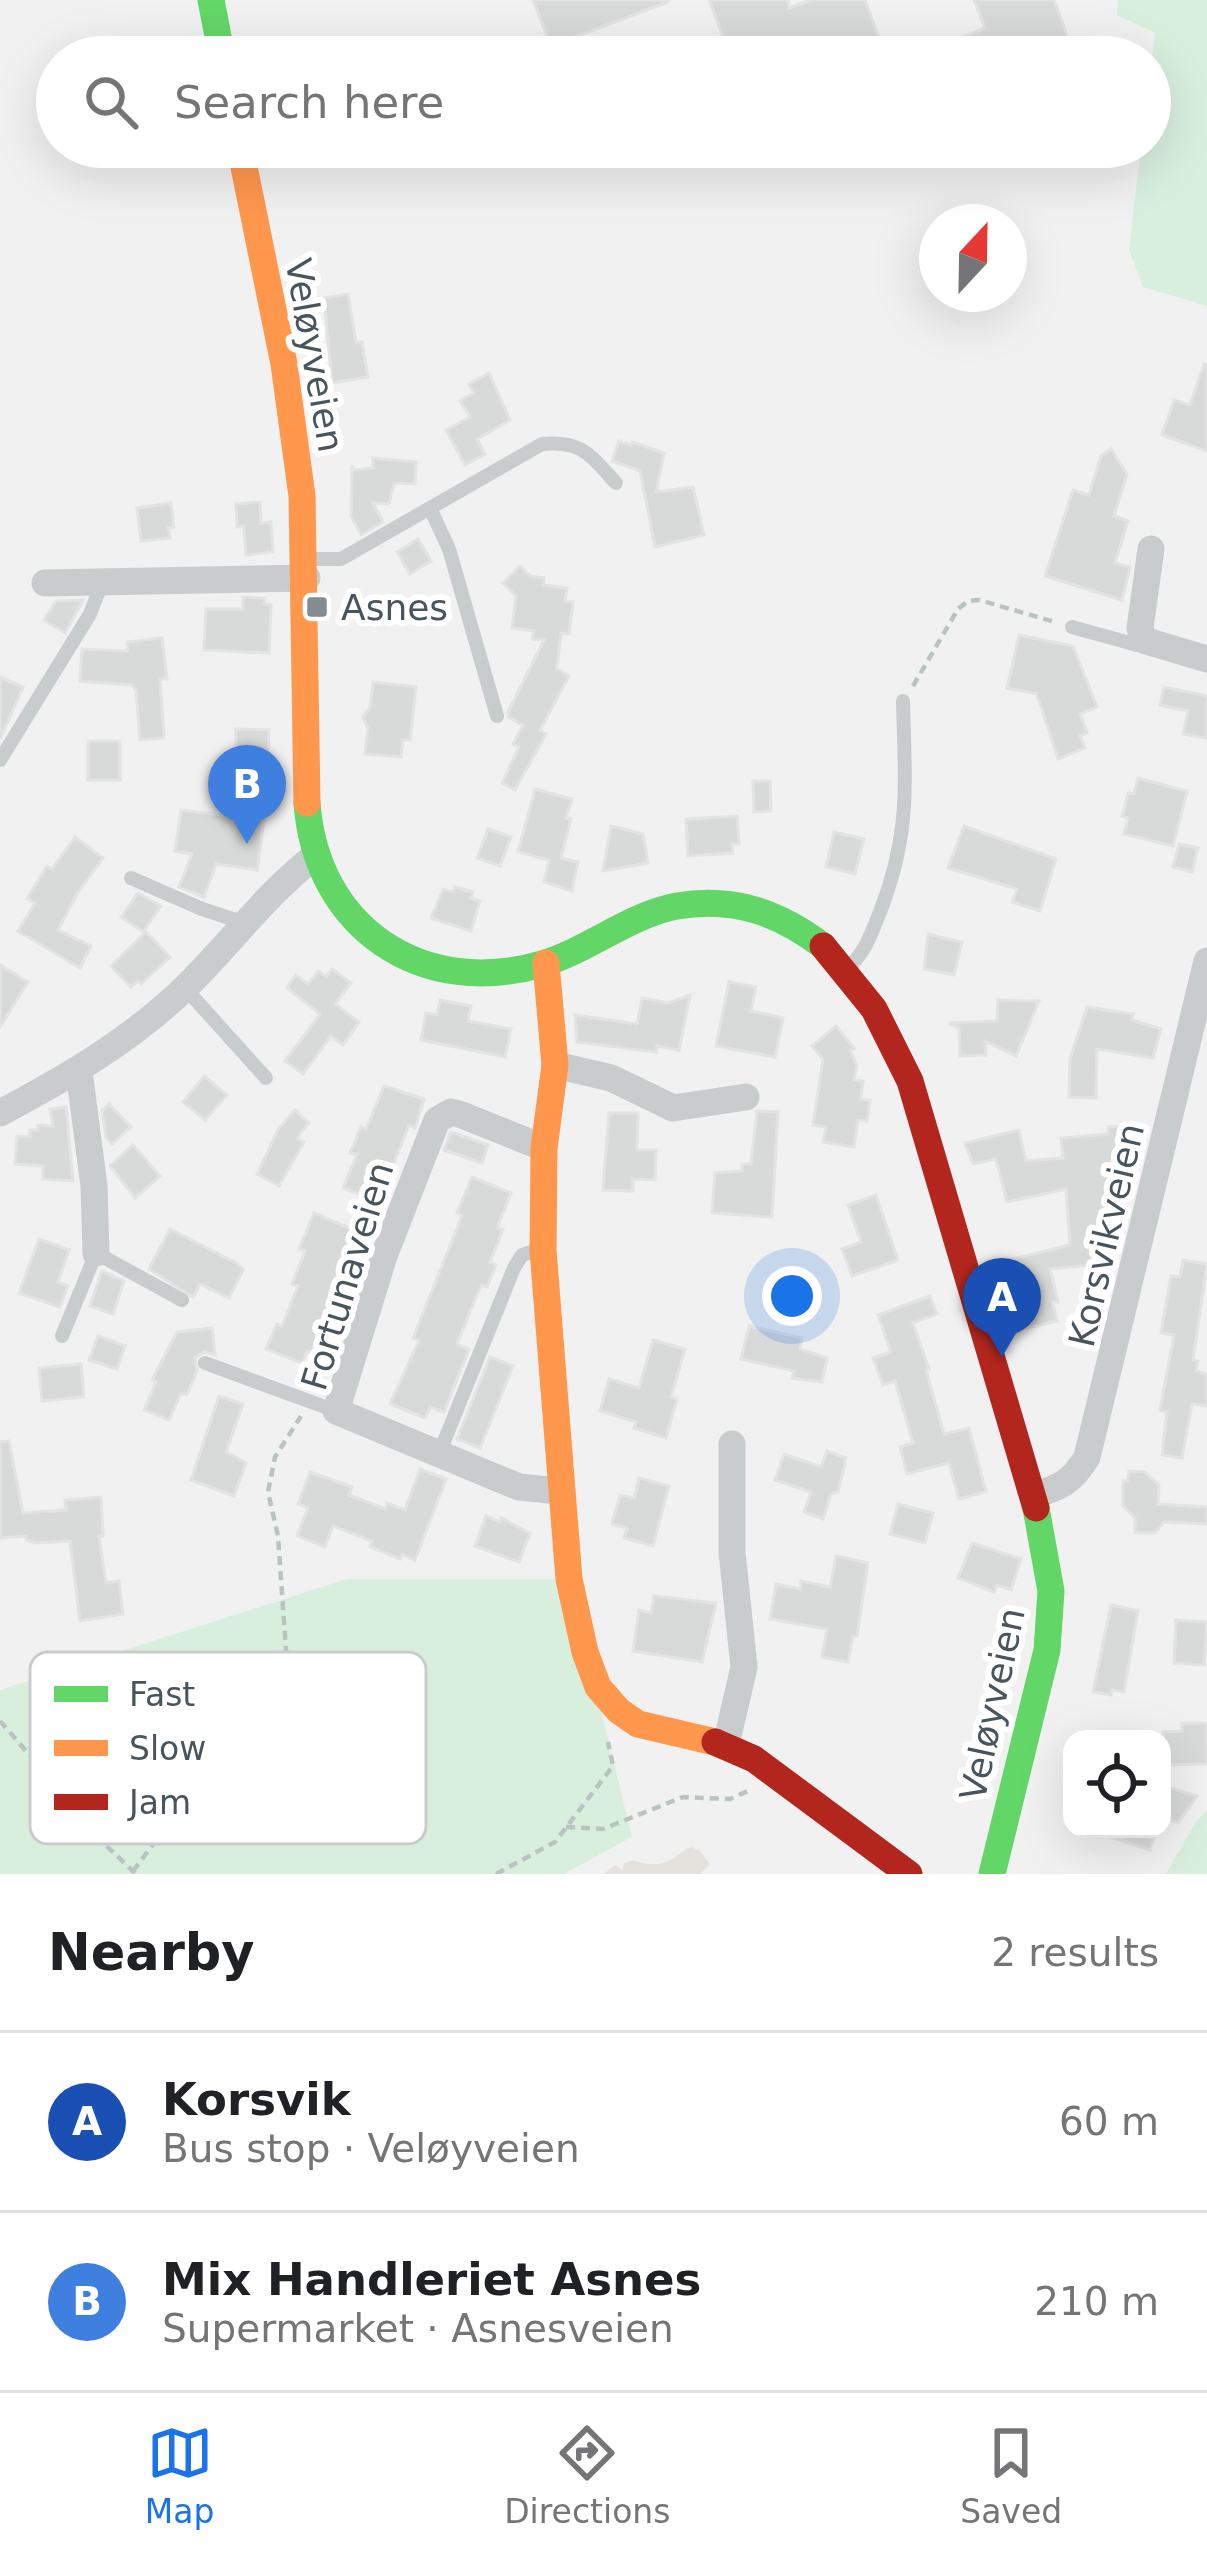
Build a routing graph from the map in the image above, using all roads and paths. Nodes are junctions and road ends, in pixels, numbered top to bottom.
1 (211, 0) edge
2 (219, 36) edge
3 (244, 168) edge
4 (616, 482) dead end
5 (430, 508) junction
6 (1151, 549) dead end
7 (306, 568) junction
8 (45, 583) dead end
9 (102, 584) junction
10 (1072, 627) joint
11 (1143, 640) junction
12 (1207, 659) edge
13 (903, 701) joint
14 (497, 716) dead end
15 (0, 760) edge
16 (315, 856) junction
17 (131, 878) dead end
18 (245, 923) junction
19 (1207, 961) edge
20 (546, 963) junction
21 (848, 968) junction
22 (185, 988) junction
23 (555, 1065) junction
24 (79, 1071) junction
25 (266, 1078) dead end
26 (746, 1097) dead end
27 (0, 1113) edge
28 (544, 1148) junction
29 (543, 1250) junction
30 (96, 1253) junction
31 (182, 1300) dead end
32 (62, 1336) dead end
33 (205, 1363) dead end
34 (324, 1407) junction
35 (732, 1444) dead end
36 (439, 1454) junction
37 (559, 1491) junction
38 (1034, 1495) junction
39 (285, 1652) edge
40 (598, 1688) junction
41 (0, 1721) edge
42 (726, 1745) junction
43 (30, 1756) edge
44 (782, 1780) junction
45 (566, 1827) junction
46 (104, 1844) edge
47 (155, 1844) edge
48 (134, 1873) edge
49 (496, 1874) edge
50 (908, 1874) edge
51 (992, 1874) edge

1 - 2 main road
3 - 7 main road, Veløyveien
4 - 5 lane
5 - 7 lane
5 - 14 lane
6 - 11 street
7 - 9 street
7 - 16 main road, Veløyveien
8 - 9 street
9 - 15 lane
10 - 11 lane
10 - 13 path
11 - 12 street
13 - 21 lane
16 - 18 street
16 - 20 main road, Veløyveien
17 - 18 lane
18 - 22 street
19 - 38 street, Korsvikveien
20 - 21 main road, Veløyveien
20 - 23 main road
21 - 38 main road, Veløyveien
22 - 24 street
22 - 25 lane
23 - 26 street
23 - 28 main road
24 - 27 street
24 - 30 street
28 - 29 main road
28 - 34 street, Fortunaveien
29 - 36 lane
29 - 37 main road
30 - 31 lane
30 - 32 lane
33 - 34 lane
34 - 36 street, Fortunaveien
34 - 39 path
35 - 42 street
36 - 37 street, Fortunaveien
37 - 40 main road
38 - 51 main road, Veløyveien
40 - 42 main road
40 - 45 path
41 - 43 path
42 - 44 main road
44 - 45 path
44 - 50 main road
45 - 49 path
46 - 48 path
47 - 48 path

